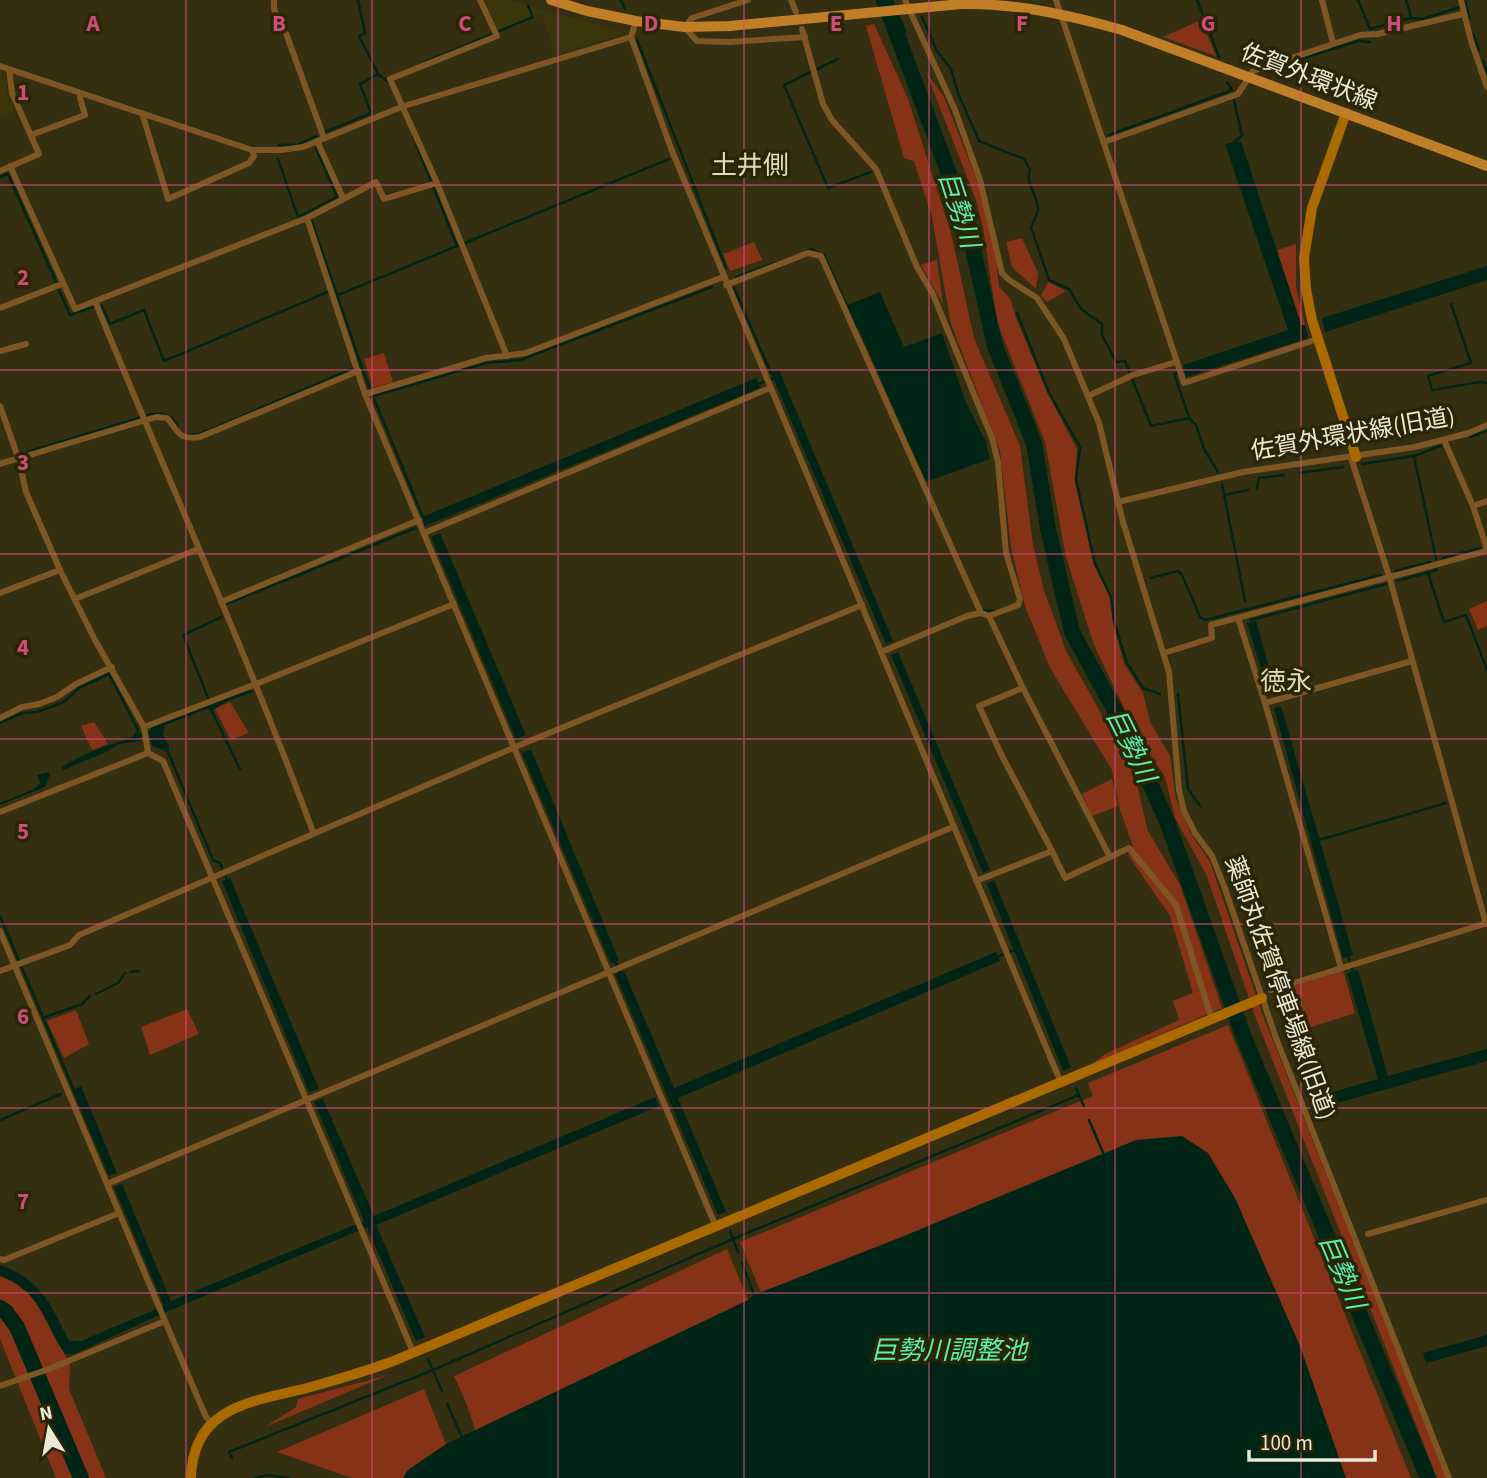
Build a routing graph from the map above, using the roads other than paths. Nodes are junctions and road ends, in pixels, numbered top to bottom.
1 (274, 0) edge
2 (480, 0) edge
3 (551, 0) edge
4 (748, 0) edge
5 (791, 0) edge
6 (1056, 0) edge
7 (1322, 0) edge
8 (907, 4) edge
9 (1462, 7) edge
10 (796, 12) dead end
11 (1061, 13) junction
12 (636, 21) junction
13 (684, 27) junction
14 (802, 29) dead end
15 (631, 37) junction
16 (805, 37) junction
17 (1333, 43) junction
18 (0, 66) edge
19 (9, 69) junction
20 (1251, 76) junction
21 (1487, 87) edge
22 (81, 93) junction
23 (401, 107) junction
24 (142, 113) junction
25 (1346, 113) junction
26 (31, 135) junction
27 (320, 140) junction
28 (1104, 142) junction
29 (252, 150) junction
30 (10, 166) junction
31 (1487, 166) edge
32 (0, 171) edge
33 (437, 183) junction
34 (343, 198) junction
35 (310, 216) junction
36 (723, 277) junction
37 (62, 284) junction
38 (726, 285) junction
39 (95, 301) junction
40 (0, 308) edge
41 (1318, 339) junction
42 (26, 344) dead end
43 (0, 351) edge
44 (507, 356) junction
45 (1179, 368) junction
46 (358, 371) junction
47 (768, 383) junction
48 (369, 393) junction
49 (1088, 396) junction
50 (0, 406) edge
51 (144, 421) junction
52 (1487, 425) edge
53 (1444, 440) junction
54 (1354, 457) junction
55 (19, 460) junction
56 (0, 464) edge
57 (1487, 501) edge
58 (1118, 502) junction
59 (1473, 506) junction
60 (419, 520) junction
61 (431, 530) junction
62 (198, 549) junction
63 (1487, 550) edge
64 (60, 570) junction
65 (1389, 576) junction
66 (0, 593) edge
67 (75, 599) junction
68 (221, 602) junction
69 (454, 604) junction
70 (862, 605) junction
71 (981, 613) junction
72 (989, 617) junction
73 (1238, 618) junction
74 (881, 652) junction
75 (1164, 653) junction
76 (1412, 660) junction
77 (112, 667) junction
78 (256, 684) junction
79 (1023, 688) junction
80 (1271, 701) junction
81 (0, 718) edge
82 (144, 727) junction
83 (521, 745) junction
84 (148, 753) junction
85 (0, 812) edge
86 (953, 827) junction
87 (313, 832) junction
88 (1052, 851) junction
89 (1110, 857) junction
90 (220, 873) junction
91 (976, 881) junction
92 (1486, 924) edge
93 (0, 931) edge
94 (14, 965) junction
95 (1341, 968) junction
96 (614, 969) junction
97 (0, 971) edge
98 (1271, 990) dead end
99 (1262, 998) junction
100 (1212, 1020) junction
101 (1061, 1083) junction
102 (314, 1097) junction
103 (112, 1181) junction
104 (1487, 1200) edge
105 (119, 1213) junction
106 (716, 1227) junction
107 (1368, 1234) dead end
108 (0, 1259) edge
109 (163, 1318) junction
110 (413, 1352) junction
111 (0, 1386) edge
112 (212, 1423) junction
113 (191, 1478) edge
114 (1449, 1478) edge

1 - 27 street
2 - 23 street
3 - 12 main road
4 - 13 street
5 - 10 street
6 - 11 street
7 - 17 street
8 - 11 main road, 佐賀外環状線
8 - 13 main road, 佐賀外環状線
8 - 49 street
9 - 17 street
9 - 21 street
11 - 20 main road, 佐賀外環状線
11 - 28 street
12 - 13 main road
12 - 15 street
13 - 16 street
14 - 16 street
15 - 23 street
15 - 36 street
16 - 72 street
17 - 20 street
18 - 19 street
19 - 22 street
19 - 26 street
20 - 25 main road, 佐賀外環状線
20 - 28 street
22 - 24 street
22 - 26 street
23 - 27 street
23 - 33 street
24 - 29 street
24 - 29 street
25 - 31 main road, 佐賀外環状線
25 - 41 street
26 - 30 street
27 - 29 street
27 - 34 street
28 - 45 street
30 - 32 street
30 - 37 street
33 - 34 street
33 - 44 street
34 - 35 street
35 - 39 street
35 - 46 street
36 - 38 street
36 - 44 street
37 - 39 street
37 - 40 street
38 - 47 street
38 - 71 street
39 - 51 street
41 - 45 street
41 - 54 street
42 - 43 street
44 - 48 street
45 - 49 street
46 - 48 street
46 - 51 street
47 - 61 street
47 - 70 street
48 - 60 street
49 - 58 street
50 - 55 street
51 - 55 street
51 - 62 street
52 - 53 street, 佐賀外環状線(旧道)
53 - 54 street, 佐賀外環状線(旧道)
53 - 59 street
54 - 58 street, 佐賀外環状線(旧道)
54 - 65 street
55 - 56 street
55 - 64 street
57 - 59 street
58 - 75 street, 薬師丸佐賀停車場線(旧道)
59 - 63 street
60 - 61 street
60 - 68 street
61 - 69 street
62 - 67 street
62 - 68 street
63 - 65 street
64 - 66 street
64 - 67 street
65 - 73 street
65 - 76 street
67 - 77 street
68 - 78 street
69 - 78 street
69 - 83 street
70 - 74 street
70 - 83 street
71 - 72 street
71 - 74 street
72 - 79 street
73 - 75 street
73 - 80 street
74 - 86 street
75 - 99 street, 薬師丸佐賀停車場線(旧道)
76 - 80 street
76 - 92 street
77 - 81 street
77 - 82 street
78 - 82 street
78 - 87 street
79 - 88 street
79 - 89 street
80 - 95 street
82 - 84 street
83 - 87 street
83 - 96 street
84 - 85 street
84 - 90 street
86 - 91 street
86 - 96 street
87 - 90 street
88 - 89 street
88 - 91 street
89 - 100 street
90 - 94 street
90 - 102 street
91 - 101 street
92 - 95 street
93 - 94 street
94 - 97 street
94 - 103 street
95 - 98 street
96 - 102 street
96 - 106 street
99 - 100 street
99 - 114 street, 薬師丸佐賀停車場線(旧道)
100 - 101 street
101 - 106 street
102 - 103 street
102 - 110 street
103 - 105 street
104 - 107 street
105 - 108 street
105 - 109 street
106 - 110 street
109 - 111 street
109 - 112 street
110 - 112 street
112 - 113 street

